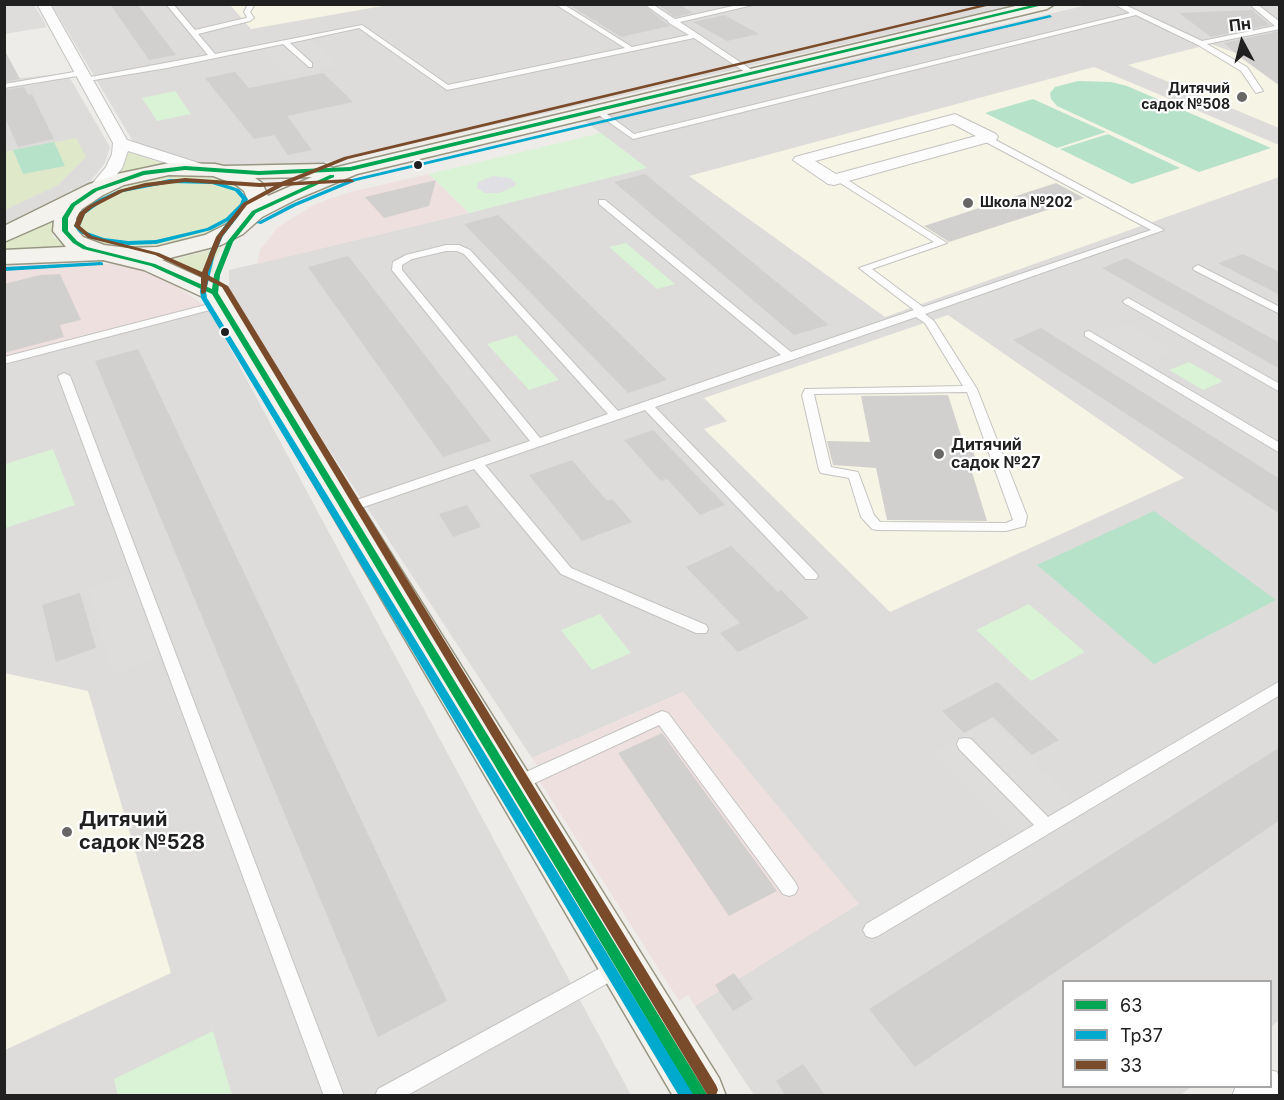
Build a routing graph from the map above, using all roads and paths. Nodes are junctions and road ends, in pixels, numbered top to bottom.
1 (43, 4) edge
2 (169, 4) edge
3 (252, 4) edge
4 (558, 4) edge
5 (646, 4) edge
6 (754, 4) edge
7 (1117, 4) edge
8 (1252, 4) edge
9 (1034, 6) edge
10 (1137, 13) junction
11 (671, 22) junction
12 (1280, 26) edge
13 (193, 33) junction
14 (694, 36) junction
15 (284, 41) junction
16 (1201, 43) junction
17 (631, 49) junction
18 (213, 56) junction
19 (309, 65) dead end
20 (754, 74) junction
21 (82, 76) junction
22 (4, 86) edge
23 (1258, 91) dead end
24 (597, 111) junction
25 (985, 138) junction
26 (121, 142) junction
27 (202, 168) junction
28 (350, 169) junction
29 (226, 172) junction
30 (840, 179) junction
31 (89, 193) junction
32 (602, 202) dead end
33 (250, 216) junction
34 (4, 235) edge
35 (105, 253) junction
36 (4, 257) edge
37 (1198, 268) dead end
38 (218, 298) junction
39 (1128, 301) dead end
40 (1280, 311) edge
41 (920, 312) junction
42 (1089, 334) dead end
43 (789, 357) junction
44 (4, 361) edge
45 (64, 376) dead end
46 (971, 389) junction
47 (1280, 389) edge
48 (647, 405) junction
49 (616, 416) junction
50 (538, 442) junction
51 (1280, 449) edge
52 (477, 464) junction
53 (344, 509) junction
54 (811, 576) dead end
55 (701, 629) dead end
56 (1280, 687) edge
57 (965, 744) dead end
58 (512, 786) junction
59 (1046, 826) junction
60 (789, 888) dead end
61 (872, 930) dead end
62 (621, 965) junction
63 (334, 1095) edge
64 (385, 1095) edge
65 (701, 1095) edge

1 - 21 street
2 - 13 lane
3 - 13 lane
4 - 17 lane
5 - 11 lane
6 - 11 lane
7 - 10 lane
8 - 12 lane
9 - 20 street
10 - 16 lane
10 - 24 lane
11 - 14 lane
12 - 16 lane
13 - 18 lane
14 - 17 lane
14 - 20 lane
15 - 17 lane
15 - 18 lane
15 - 19 lane
16 - 23 lane
18 - 21 lane
20 - 24 street
21 - 22 lane
21 - 26 street
24 - 28 street
25 - 30 street
25 - 30 street
25 - 41 lane
26 - 27 street
26 - 31 street
27 - 29 street
27 - 31 street
28 - 29 street
28 - 33 street
29 - 33 street
30 - 41 lane
31 - 34 street
31 - 35 street
32 - 43 lane
33 - 35 street
33 - 38 street
35 - 36 street
35 - 38 street
37 - 40 lane
38 - 44 lane
38 - 53 street
39 - 47 lane
41 - 43 lane
41 - 46 lane
42 - 51 lane
43 - 48 lane
45 - 63 lane
46 - 46 lane
48 - 49 lane
48 - 54 lane
49 - 50 lane
49 - 50 lane
50 - 52 lane
52 - 53 lane
52 - 55 lane
53 - 58 street
56 - 59 lane
57 - 59 lane
58 - 60 lane
58 - 62 street
59 - 61 lane
62 - 64 lane
62 - 65 street

